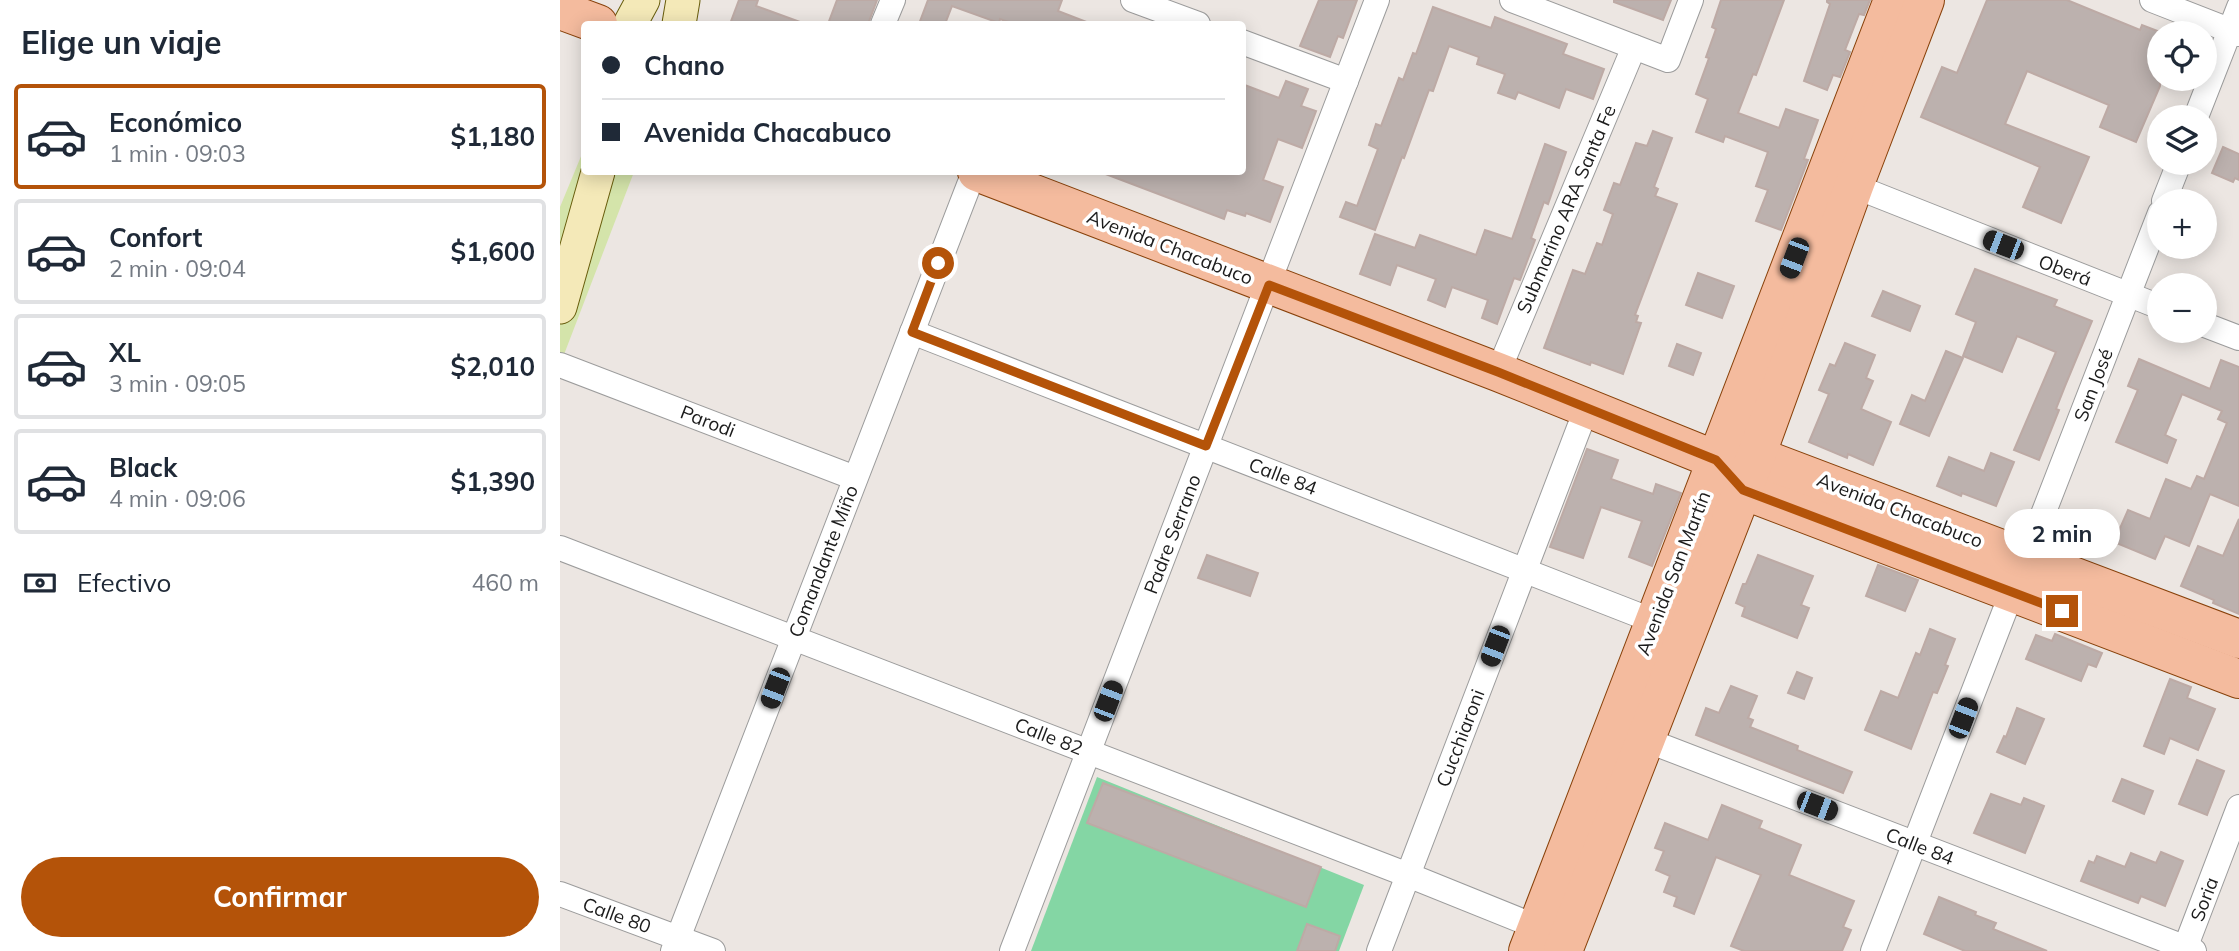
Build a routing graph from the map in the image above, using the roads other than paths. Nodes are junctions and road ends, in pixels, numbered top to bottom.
1 (643, 0) edge
2 (683, 0) edge
3 (892, 0) edge
4 (1133, 0) edge
5 (1377, 0) edge
6 (1512, 0) edge
7 (1691, 0) edge
8 (1893, 0) edge
9 (1925, 0) edge
10 (2152, 0) edge
11 (2239, 7) edge
12 (560, 10) edge
13 (590, 21) edge
14 (632, 21) edge
15 (680, 21) edge
16 (884, 21) edge
17 (1190, 21) edge
18 (2234, 32) edge
19 (1246, 44) edge
20 (1634, 47) junction
21 (1346, 81) junction
22 (2201, 105) edge
23 (597, 175) edge
24 (974, 175) edge
25 (983, 175) edge
26 (1853, 187) junction
27 (2147, 246) edge
28 (1269, 285) junction
29 (2128, 294) junction
30 (2147, 302) edge
31 (560, 307) edge
32 (2217, 330) edge
33 (912, 332) junction
34 (2239, 338) edge
35 (560, 365) edge
36 (1498, 372) junction
37 (1587, 407) junction
38 (1206, 446) junction
39 (1716, 460) junction
40 (1750, 473) junction
41 (855, 478) junction
42 (560, 548) edge
43 (1525, 569) junction
44 (2019, 575) junction
45 (1654, 621) junction
46 (794, 638) junction
47 (2239, 639) edge
48 (2239, 679) edge
49 (1646, 740) junction
50 (1089, 751) junction
51 (2239, 807) edge
52 (1915, 844) junction
53 (1408, 875) junction
54 (560, 894) edge
55 (1543, 943) edge
56 (675, 944) edge
57 (2188, 950) edge
58 (713, 951) edge
59 (1012, 951) edge
60 (1379, 951) edge
61 (1873, 951) edge

1 - 14 main road
2 - 15 main road
3 - 16 street
4 - 17 street
5 - 21 street, Padre Serrano
6 - 20 street
7 - 20 street
8 - 39 main road, Avenida San Martín
9 - 26 main road, Avenida San Martín
10 - 18 street
11 - 18 street
12 - 13 main road
18 - 22 street
19 - 21 street
20 - 36 street, Submarino ARA Santa Fe
21 - 28 street, Padre Serrano
23 - 31 main road
24 - 33 street, Comandante Miño
25 - 28 main road, Avenida Chacabuco
26 - 29 street, Oberá
26 - 40 main road, Avenida San Martín
27 - 29 street, San José
28 - 36 main road, Avenida Chacabuco
28 - 38 street, Padre Serrano
29 - 30 street, Oberá
29 - 44 street, San José
32 - 34 street
33 - 38 street, Calle 84
33 - 41 street, Comandante Miño
35 - 41 street, Parodi
36 - 37 main road, Avenida Chacabuco
37 - 39 main road, Avenida Chacabuco
37 - 43 street, Cucchiaroni
38 - 43 street, Calle 84
38 - 50 street, Padre Serrano
39 - 40 main road, Avenida Chacabuco
39 - 45 main road, Avenida San Martín
40 - 44 main road, Avenida Chacabuco
40 - 49 main road, Avenida San Martín
41 - 46 street, Comandante Miño
42 - 46 street, Calle 82
43 - 45 street, Calle 84
43 - 53 street, Cucchiaroni
44 - 47 main road, Avenida Chacabuco
44 - 48 main road, Avenida Chacabuco
44 - 52 street, San José
45 - 55 main road, Avenida San Martín
46 - 50 street, Calle 82
46 - 56 street, Comandante Miño
49 - 52 street, Calle 84
49 - 55 main road, Avenida San Martín
50 - 53 street, Calle 82
50 - 59 street, Padre Serrano
51 - 57 street, Soria
52 - 57 street, Calle 84
52 - 61 street, San José
53 - 55 street, Calle 82
53 - 60 street, Cucchiaroni
54 - 56 street, Calle 80
56 - 58 street, Calle 80

